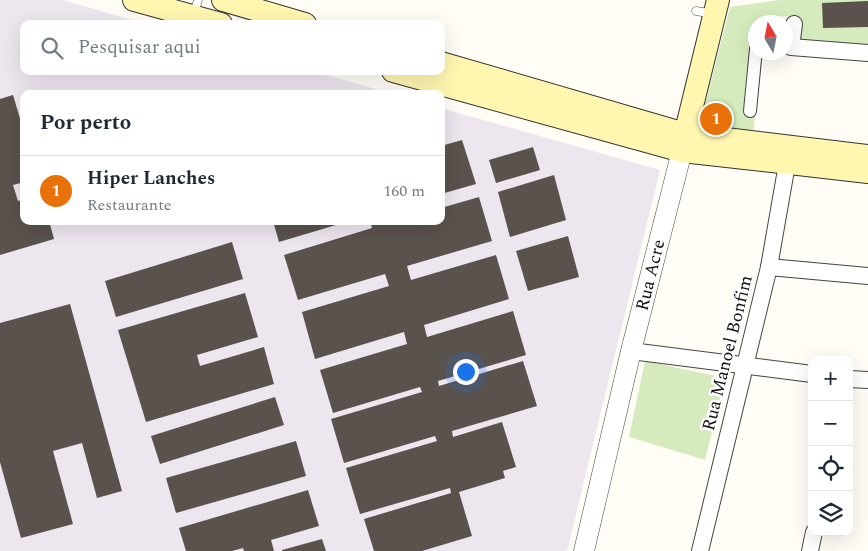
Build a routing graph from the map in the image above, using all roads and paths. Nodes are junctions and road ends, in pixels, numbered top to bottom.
1 (134, 0) edge
2 (223, 0) edge
3 (714, 5) edge
4 (196, 8) edge
5 (215, 20) edge
6 (291, 20) edge
7 (794, 24) dead end
8 (793, 28) edge
9 (793, 47) edge
10 (868, 53) edge
11 (754, 60) edge
12 (445, 64) edge
13 (409, 75) edge
14 (750, 111) dead end
15 (684, 143) junction
16 (868, 156) edge
17 (787, 164) junction
18 (868, 172) edge
19 (769, 267) junction
20 (868, 276) edge
21 (631, 351) junction
22 (745, 366) junction
23 (808, 374) edge
24 (853, 379) edge
25 (868, 380) edge
26 (813, 536) edge
27 (576, 551) edge
28 (584, 551) edge
29 (700, 551) edge
30 (810, 551) edge

1 - 4 main road
2 - 6 main road
3 - 15 main road, Rua Acre
4 - 5 main road
7 - 8 street
9 - 10 street
11 - 14 street
12 - 15 main road
13 - 15 main road
15 - 16 main road
15 - 17 main road
15 - 21 street, Rua Acre
17 - 18 main road
17 - 19 street, Rua Manoel Bonfim
19 - 20 street
19 - 22 street, Rua Manoel Bonfim
21 - 22 street
21 - 27 street
21 - 28 street, Rua Acre
22 - 23 street
22 - 29 street, Rua Manoel Bonfim
24 - 25 street
26 - 30 street

